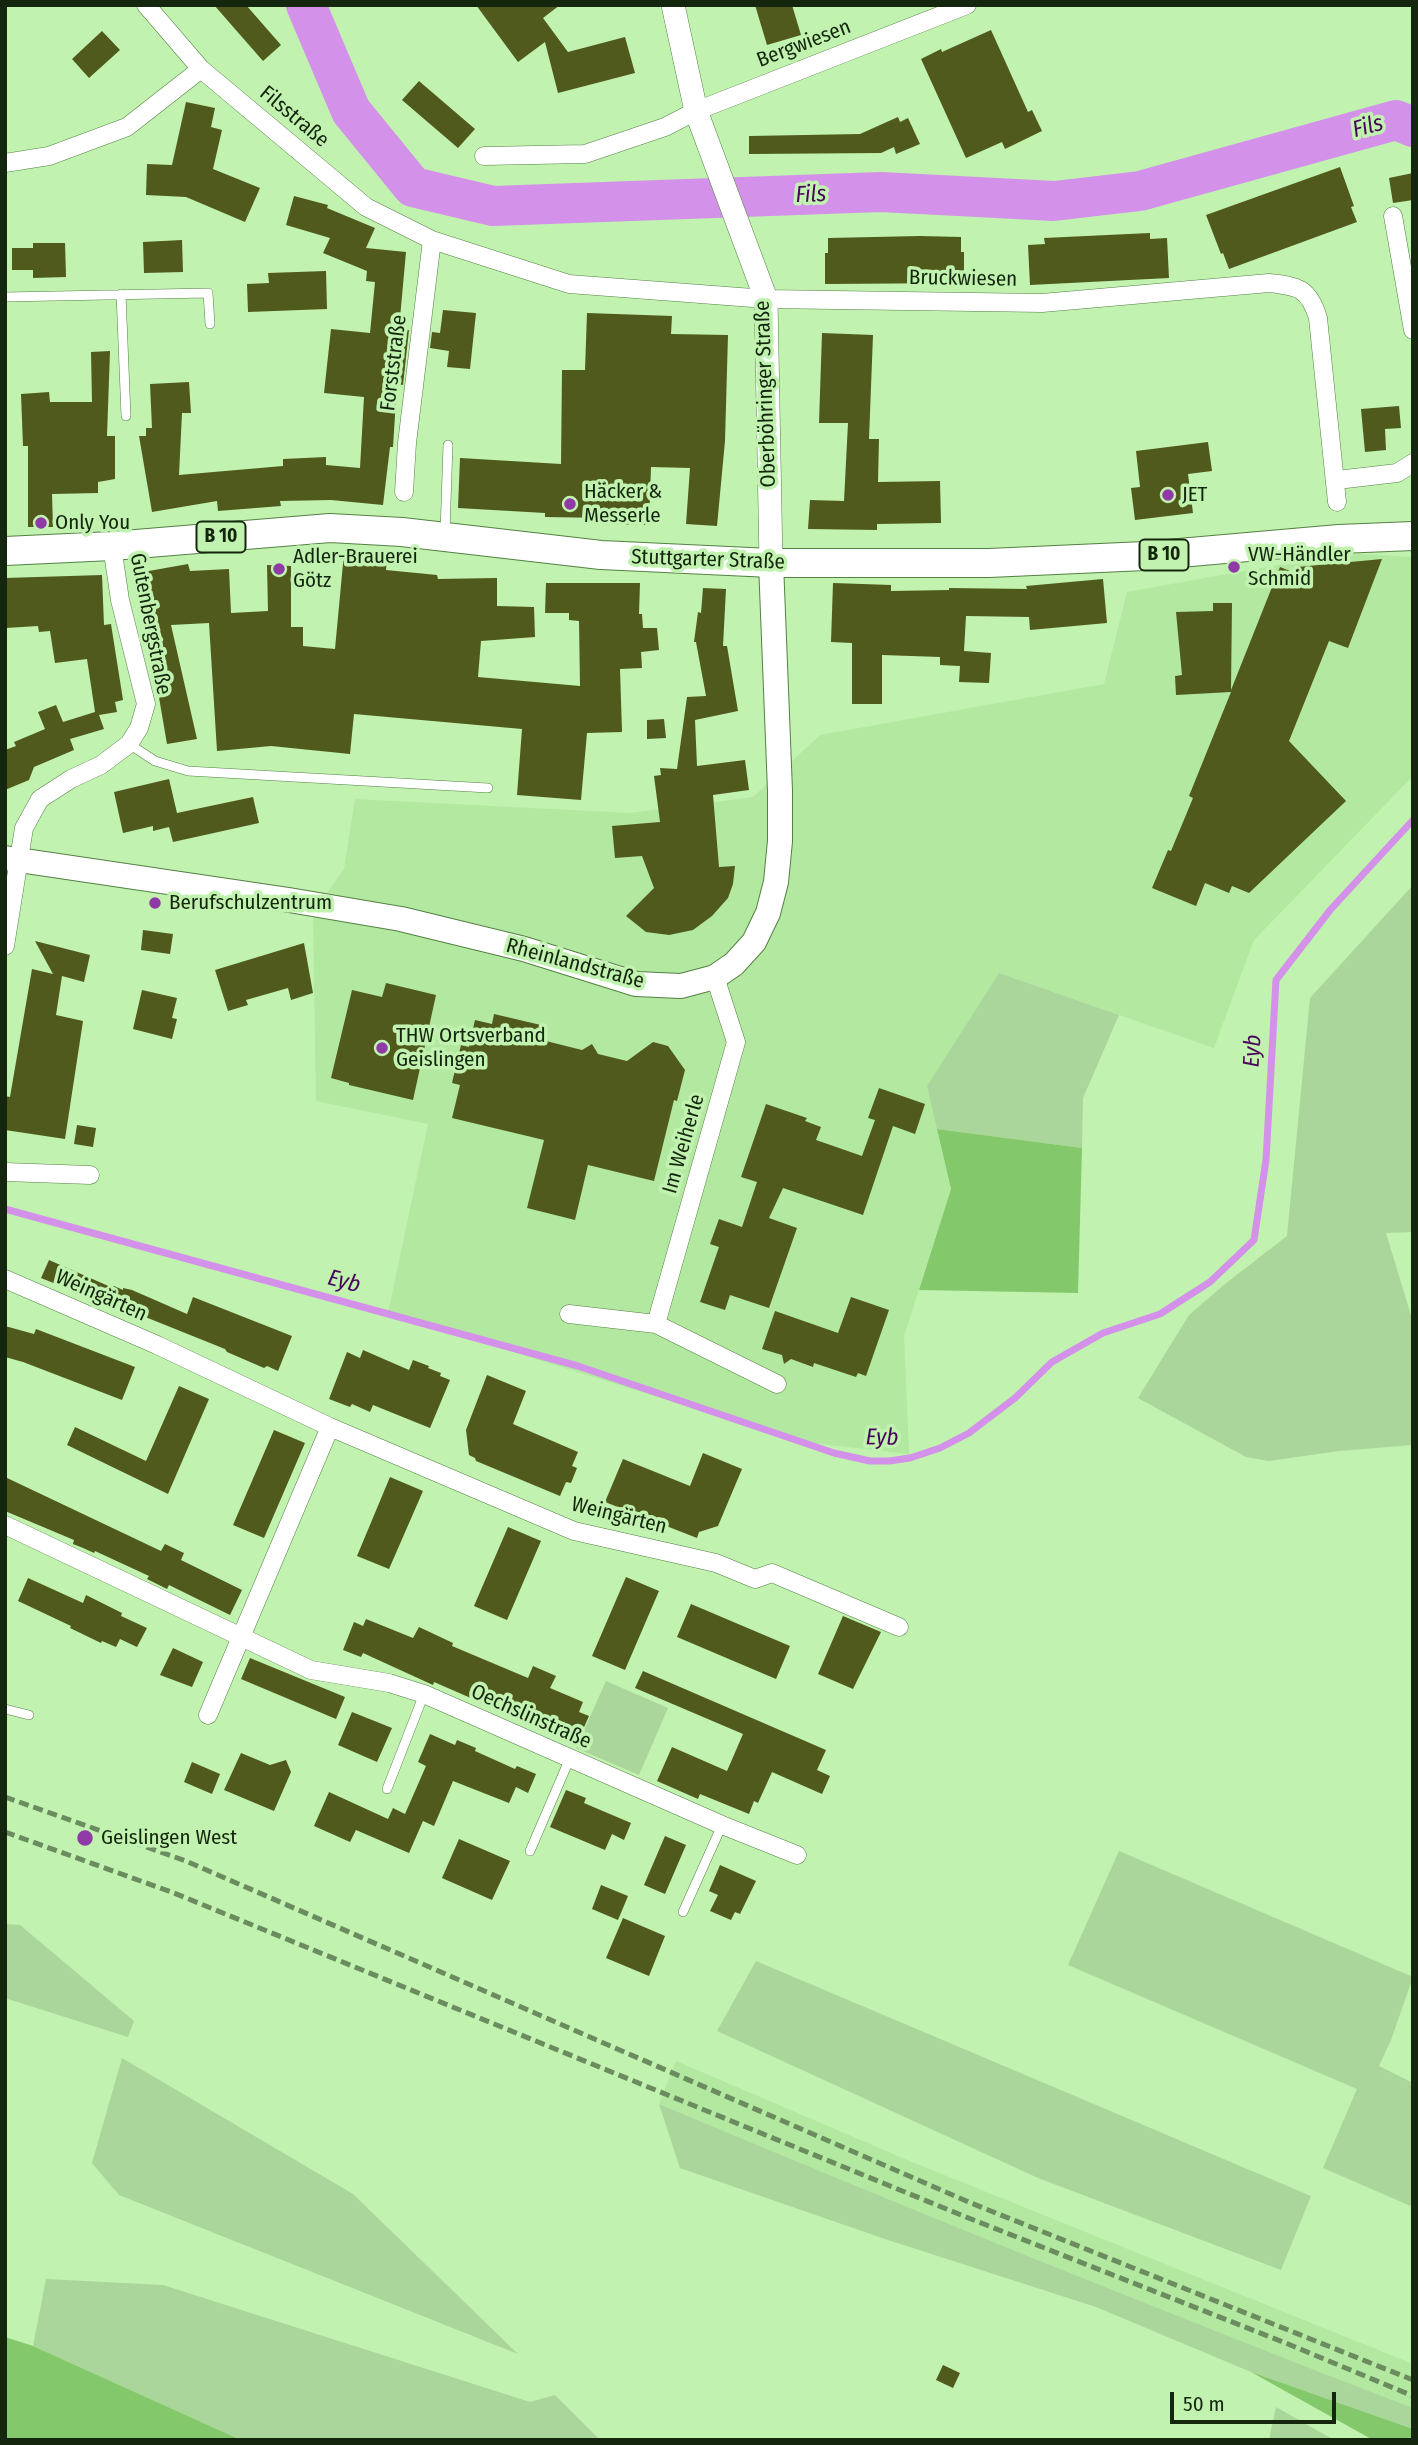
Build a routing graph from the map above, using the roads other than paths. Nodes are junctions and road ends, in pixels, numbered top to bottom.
1 (146, 5) edge
2 (673, 5) edge
3 (967, 5) edge
4 (201, 69) junction
5 (696, 111) junction
6 (484, 156) dead end
7 (5, 163) edge
8 (1392, 216) dead end
9 (432, 240) junction
10 (121, 295) junction
11 (5, 297) edge
12 (766, 299) junction
13 (210, 324) dead end
14 (1413, 330) edge
15 (127, 416) dead end
16 (448, 445) dead end
17 (1413, 463) edge
18 (1337, 480) junction
19 (404, 492) dead end
20 (1337, 502) dead end
21 (1413, 536) edge
22 (444, 538) junction
23 (112, 546) junction
24 (5, 551) edge
25 (771, 563) junction
26 (129, 744) junction
27 (488, 788) dead end
28 (12, 859) edge
29 (5, 946) edge
30 (715, 977) junction
31 (5, 1172) edge
32 (90, 1175) dead end
33 (5, 1279) edge
34 (569, 1314) dead end
35 (656, 1324) junction
36 (778, 1384) dead end
37 (330, 1427) junction
38 (5, 1525) edge
39 (899, 1627) dead end
40 (241, 1636) junction
41 (424, 1694) junction
42 (5, 1709) edge
43 (29, 1715) dead end
44 (208, 1715) dead end
45 (570, 1758) junction
46 (387, 1789) dead end
47 (722, 1825) junction
48 (530, 1851) dead end
49 (797, 1855) dead end
50 (683, 1912) dead end

1 - 4 street, Filsstraße
2 - 5 street, Oberböhringer Straße
3 - 5 street, Bergwiesen
4 - 7 street
4 - 9 street, Filsstraße
5 - 6 street
5 - 12 street, Oberböhringer Straße
8 - 14 street
9 - 12 street, Bruckwiesen
9 - 19 street, Forststraße
10 - 11 lane
10 - 13 lane
10 - 15 lane
12 - 18 street, Bruckwiesen
12 - 25 street, Oberböhringer Straße
16 - 22 lane
17 - 18 street
18 - 20 street, Bruckwiesen
21 - 25 main road, Stuttgarter Straße / B 10
22 - 23 main road, Stuttgarter Straße / B 10
22 - 25 main road, Stuttgarter Straße / B 10
23 - 24 main road, Stuttgarter Straße / B 10
23 - 26 street, Gutenbergstraße
25 - 30 main road, Rheinlandstraße
26 - 27 lane
26 - 28 street, Gutenbergstraße
28 - 29 street, Gutenbergstraße
28 - 30 main road, Rheinlandstraße
30 - 35 street, Im Weiherle
31 - 32 street
33 - 37 street, Weingärten
34 - 35 street
35 - 36 street
37 - 39 street, Weingärten
37 - 40 street
38 - 40 street, Oechslinstraße
40 - 41 street, Oechslinstraße
40 - 44 street
41 - 45 street, Oechslinstraße
41 - 46 lane
42 - 43 lane
45 - 47 street, Oechslinstraße
45 - 48 lane
47 - 49 street, Oechslinstraße
47 - 50 lane

